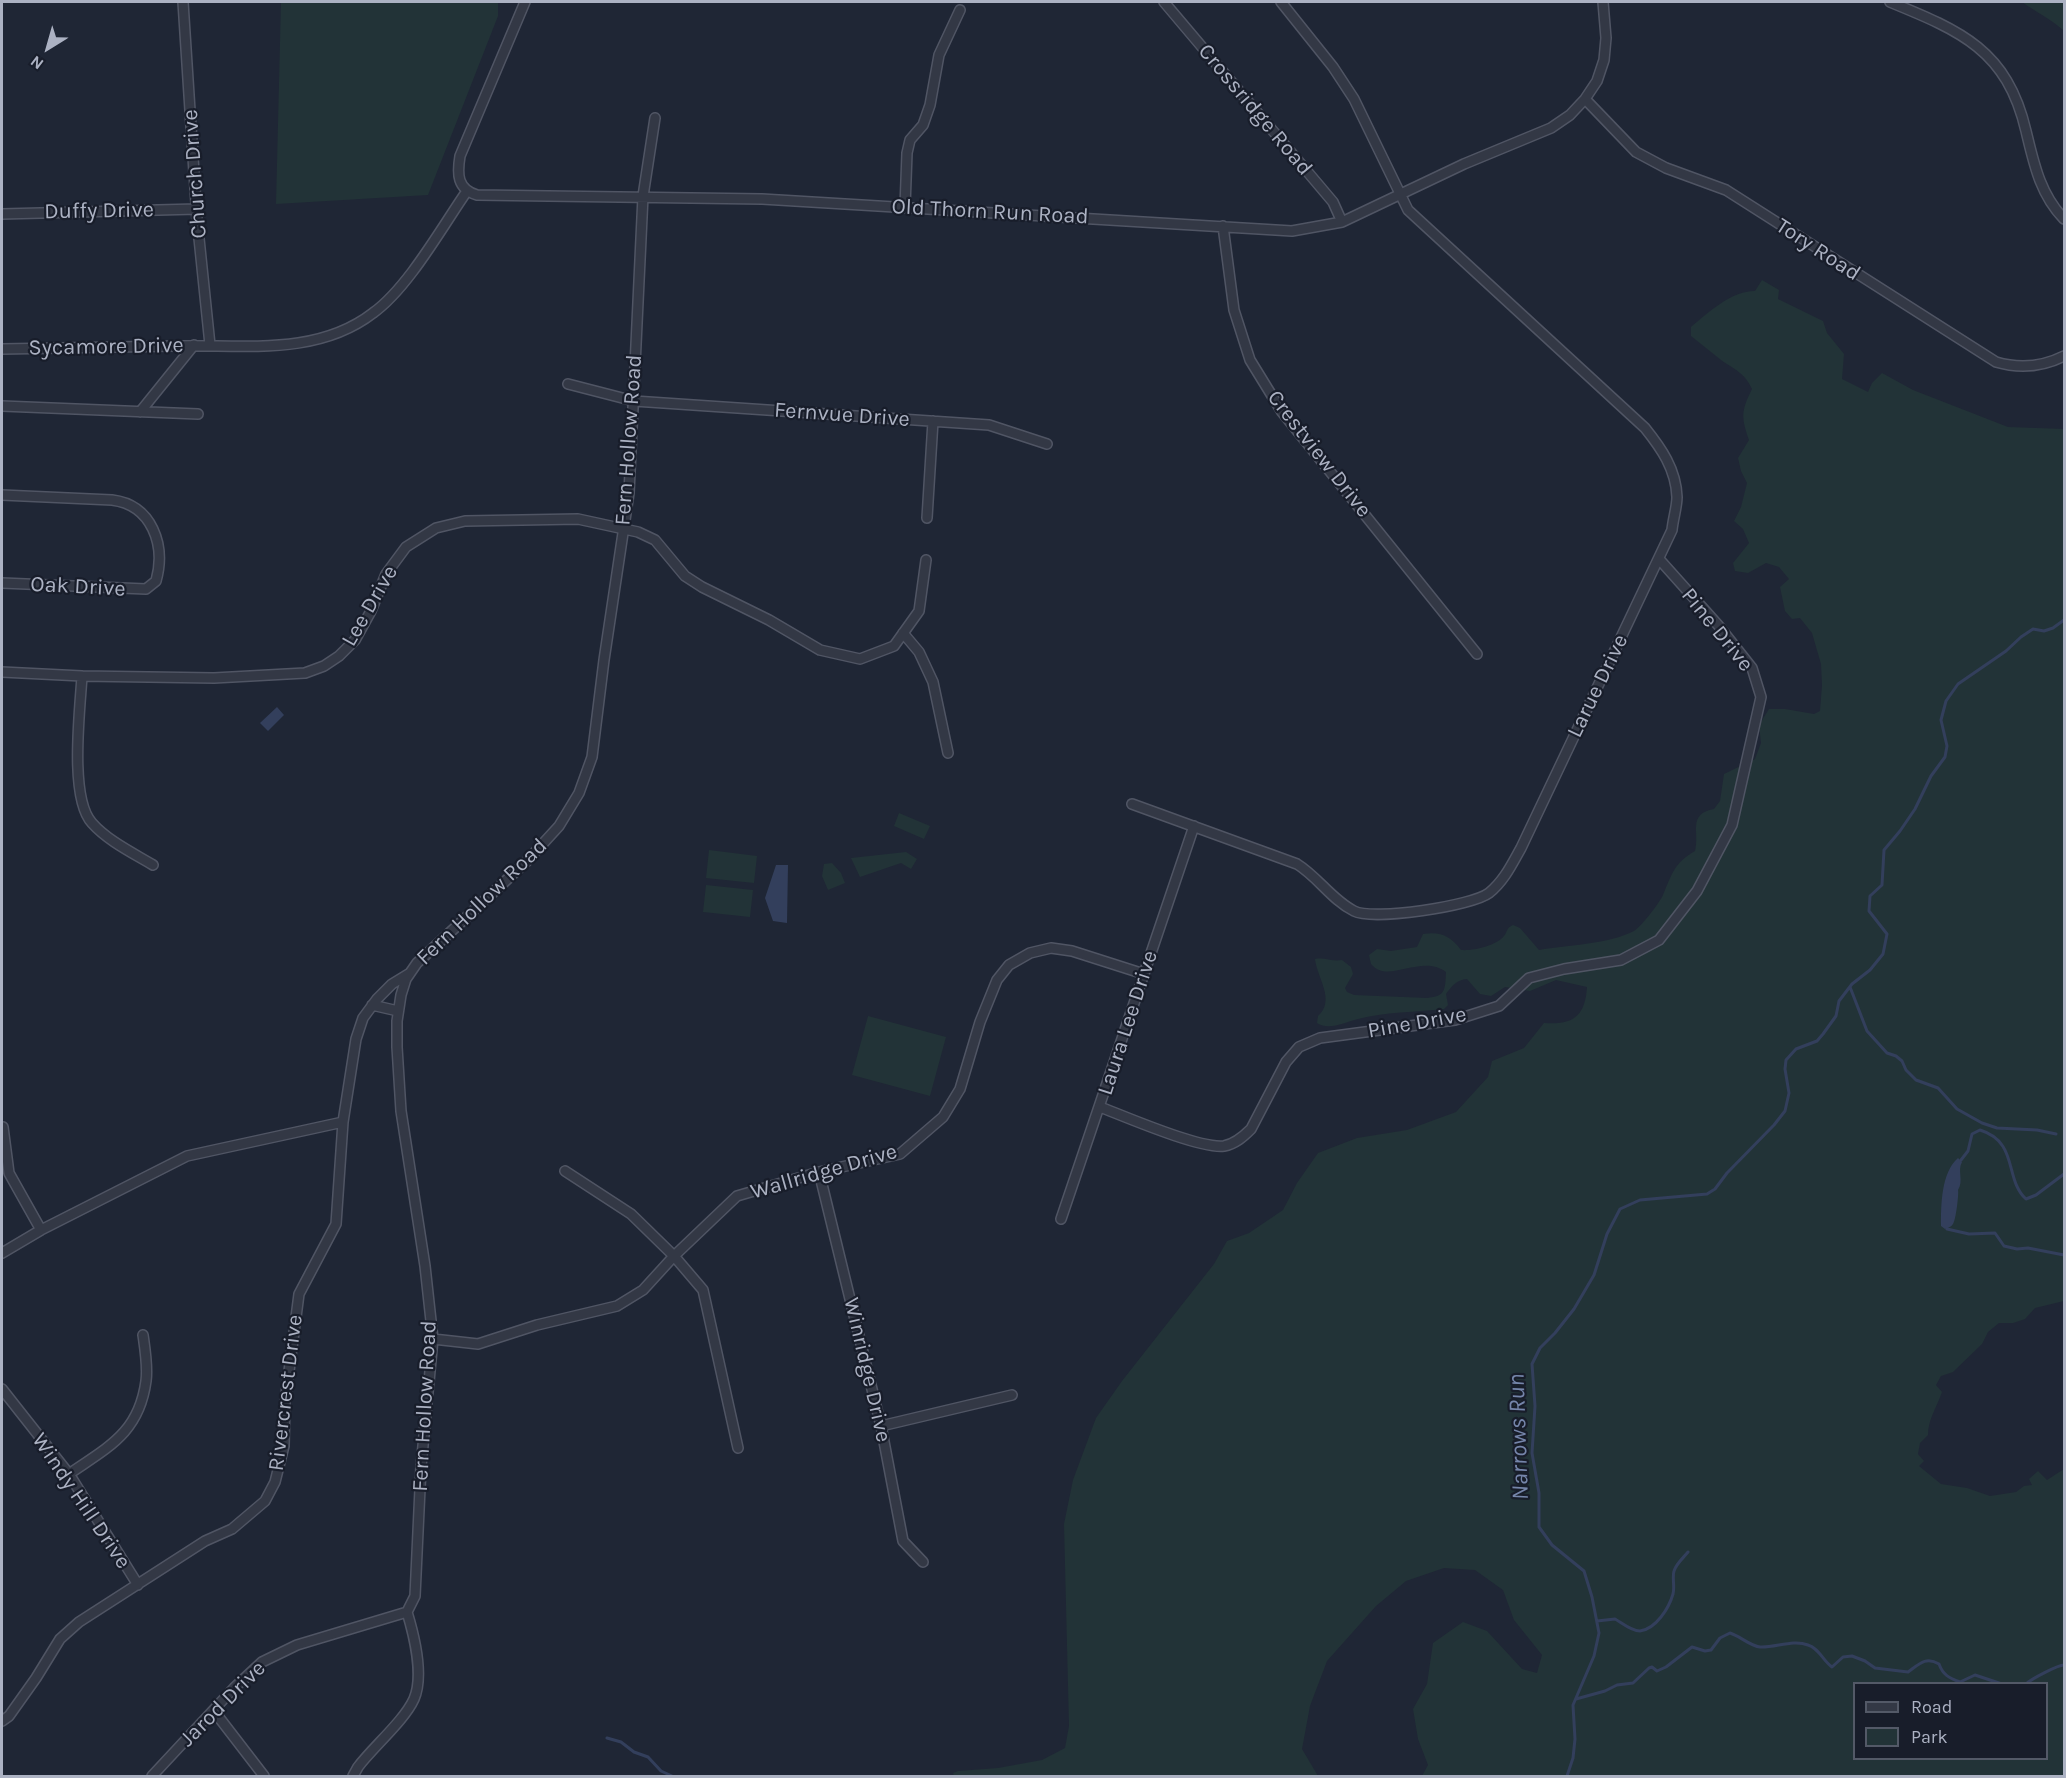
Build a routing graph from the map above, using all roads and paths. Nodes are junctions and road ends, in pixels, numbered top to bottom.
1 (183, 2) edge
2 (525, 2) edge
3 (1164, 2) edge
4 (1281, 2) edge
5 (1603, 2) edge
6 (1890, 2) edge
7 (960, 10) dead end
8 (1585, 99) junction
9 (655, 118) dead end
10 (467, 191) junction
11 (1400, 194) junction
12 (642, 196) junction
13 (904, 207) junction
14 (197, 209) junction
15 (2, 214) edge
16 (2064, 219) edge
17 (1342, 222) junction
18 (1223, 225) junction
19 (194, 345) junction
20 (210, 345) junction
21 (2, 349) edge
22 (2064, 356) edge
23 (568, 384) dead end
24 (634, 401) junction
25 (2, 406) edge
26 (140, 412) junction
27 (198, 414) dead end
28 (933, 421) junction
29 (1047, 444) dead end
30 (2, 495) edge
31 (927, 518) dead end
32 (623, 528) junction
33 (1659, 559) junction
34 (926, 560) dead end
35 (2, 584) edge
36 (903, 633) junction
37 (1477, 654) dead end
38 (2, 672) edge
39 (82, 676) junction
40 (948, 753) dead end
41 (1132, 804) dead end
42 (1194, 826) junction
43 (153, 865) dead end
44 (410, 973) junction
45 (1144, 974) junction
46 (372, 1005) junction
47 (398, 1011) junction
48 (1100, 1107) junction
49 (343, 1122) junction
50 (3, 1127) dead end
51 (565, 1171) dead end
52 (819, 1172) junction
53 (1061, 1220) dead end
54 (41, 1230) junction
55 (2, 1253) edge
56 (674, 1257) junction
57 (143, 1335) dead end
58 (433, 1339) junction
59 (2, 1389) edge
60 (1012, 1395) dead end
61 (882, 1425) junction
62 (738, 1448) dead end
63 (69, 1474) junction
64 (922, 1562) dead end
65 (138, 1585) junction
66 (406, 1612) junction
67 (214, 1712) junction
68 (2, 1721) edge
69 (152, 1776) edge
70 (264, 1776) edge
71 (353, 1776) edge

1 - 14 street, Church Drive
2 - 10 street
3 - 17 street, Crossridge Road
4 - 11 street, Larue Drive
5 - 8 street, Old Thorn Run Road
6 - 16 street
7 - 13 street
8 - 11 street, Old Thorn Run Road
8 - 22 street, Tory Road
9 - 12 street, Fern Hollow Road
10 - 12 street, Old Thorn Run Road
10 - 20 street, Sycamore Drive
11 - 17 street, Old Thorn Run Road
11 - 33 street, Larue Drive
12 - 13 street, Old Thorn Run Road
12 - 24 street, Fern Hollow Road
13 - 18 street, Old Thorn Run Road
14 - 15 street, Duffy Drive
14 - 20 street, Church Drive
17 - 18 street, Old Thorn Run Road
18 - 37 street, Crestview Drive
19 - 20 street, Sycamore Drive
19 - 21 street, Sycamore Drive
19 - 26 street
23 - 24 street, Fernvue Drive
24 - 28 street, Fernvue Drive
24 - 32 street, Fern Hollow Road
25 - 26 street
26 - 27 street
28 - 29 street, Fernvue Drive
28 - 31 street
30 - 35 street, Oak Drive
32 - 36 street, Lee Drive
32 - 39 street, Lee Drive
32 - 44 street, Fern Hollow Road
33 - 42 street, Larue Drive
33 - 48 street, Pine Drive
34 - 36 street, Lee Drive
36 - 40 street
38 - 39 street, Lee Drive
39 - 43 street
41 - 42 street, Larue Drive
42 - 45 street, Laura Lee Drive
44 - 46 street, Rivercrest Drive
44 - 47 street, Fern Hollow Road
45 - 48 street, Laura Lee Drive
45 - 52 street, Wallridge Drive
46 - 47 street
46 - 49 street, Rivercrest Drive
47 - 58 street, Fern Hollow Road
48 - 53 street, Laura Lee Drive
49 - 54 street
49 - 65 street, Rivercrest Drive
50 - 54 street
51 - 56 street
52 - 56 street, Wallridge Drive
52 - 61 street, Winridge Drive
54 - 55 street
56 - 58 street, Wallridge Drive
56 - 62 street
57 - 63 street
58 - 66 street, Fern Hollow Road
59 - 63 street, Windy Hill Drive
60 - 61 street
61 - 64 street, Winridge Drive
63 - 65 street, Windy Hill Drive
65 - 68 street, Rivercrest Drive
66 - 67 street, Jarod Drive
66 - 71 street
67 - 69 street, Jarod Drive
67 - 70 street

